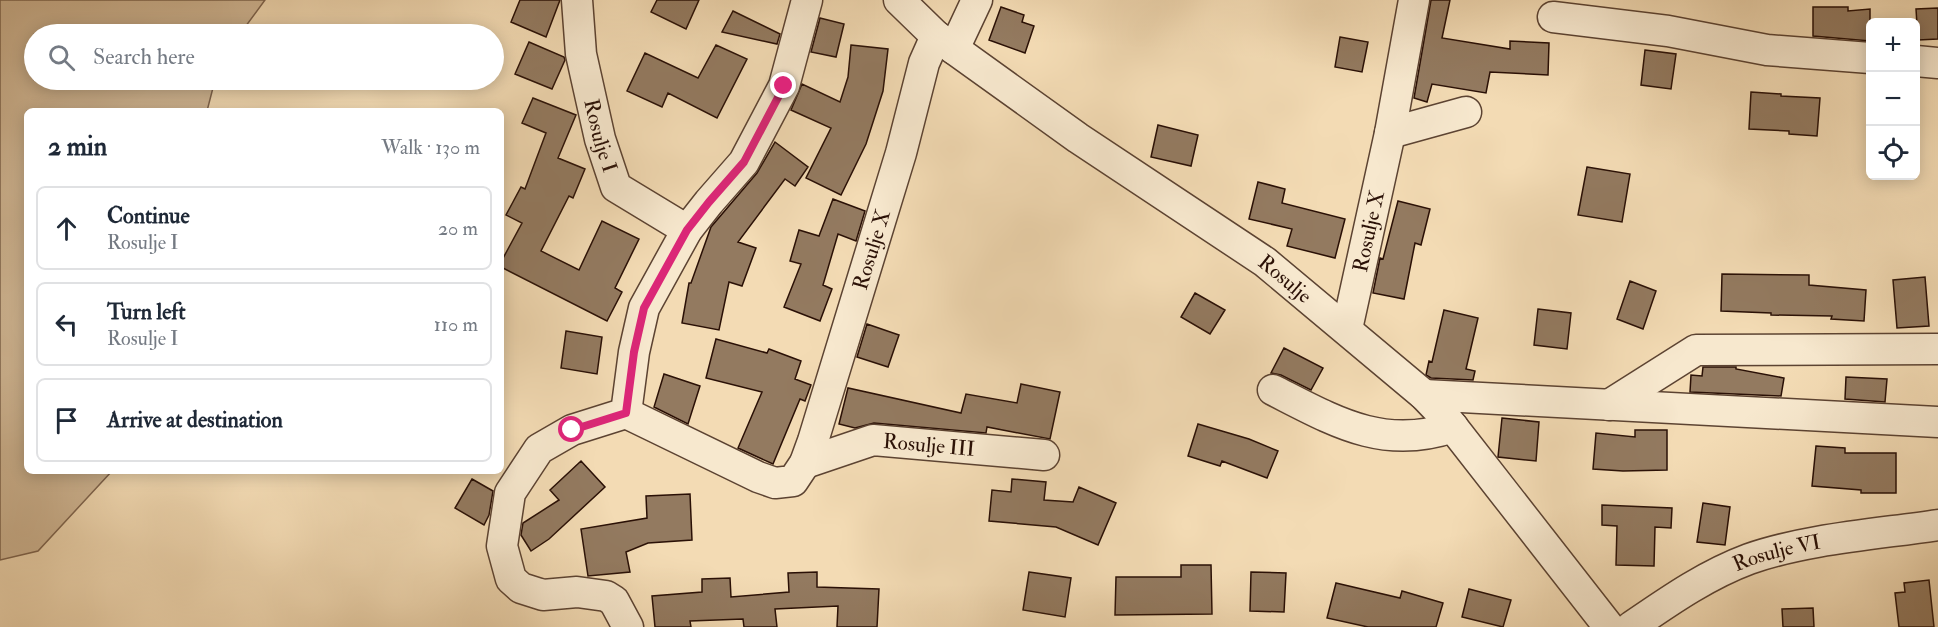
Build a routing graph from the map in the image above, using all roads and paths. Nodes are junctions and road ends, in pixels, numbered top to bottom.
1 (577, 0) edge
2 (807, 0) edge
3 (899, 0) edge
4 (977, 0) edge
5 (1414, 0) edge
6 (1553, 17) dead end
7 (945, 42) junction
8 (1866, 58) edge
9 (1920, 61) edge
10 (1938, 63) edge
11 (1466, 112) dead end
12 (1390, 133) junction
13 (687, 230) junction
14 (1347, 329) junction
15 (1938, 350) edge
16 (1274, 390) dead end
17 (1424, 395) junction
18 (1609, 405) junction
19 (626, 413) junction
20 (1938, 422) edge
21 (1453, 428) junction
22 (1044, 454) dead end
23 (805, 463) junction
24 (1938, 525) edge
25 (628, 627) edge
26 (1609, 627) edge
27 (1630, 627) edge

1 - 13 street, Rosulje I
2 - 13 street
3 - 7 street, Rosulje
4 - 7 street, Rosulje X
5 - 12 street, Rosulje X
6 - 8 street
7 - 14 street, Rosulje
7 - 23 street, Rosulje X
9 - 10 street
11 - 12 street
12 - 14 street, Rosulje X
13 - 19 street
14 - 17 street, Rosulje
15 - 18 street
16 - 21 street
17 - 18 street
17 - 21 street, Rosulje
18 - 20 street
19 - 23 street, Rosulje III
19 - 25 street
21 - 26 street, Rosulje
22 - 23 street, Rosulje III
24 - 27 street, Rosulje VI

